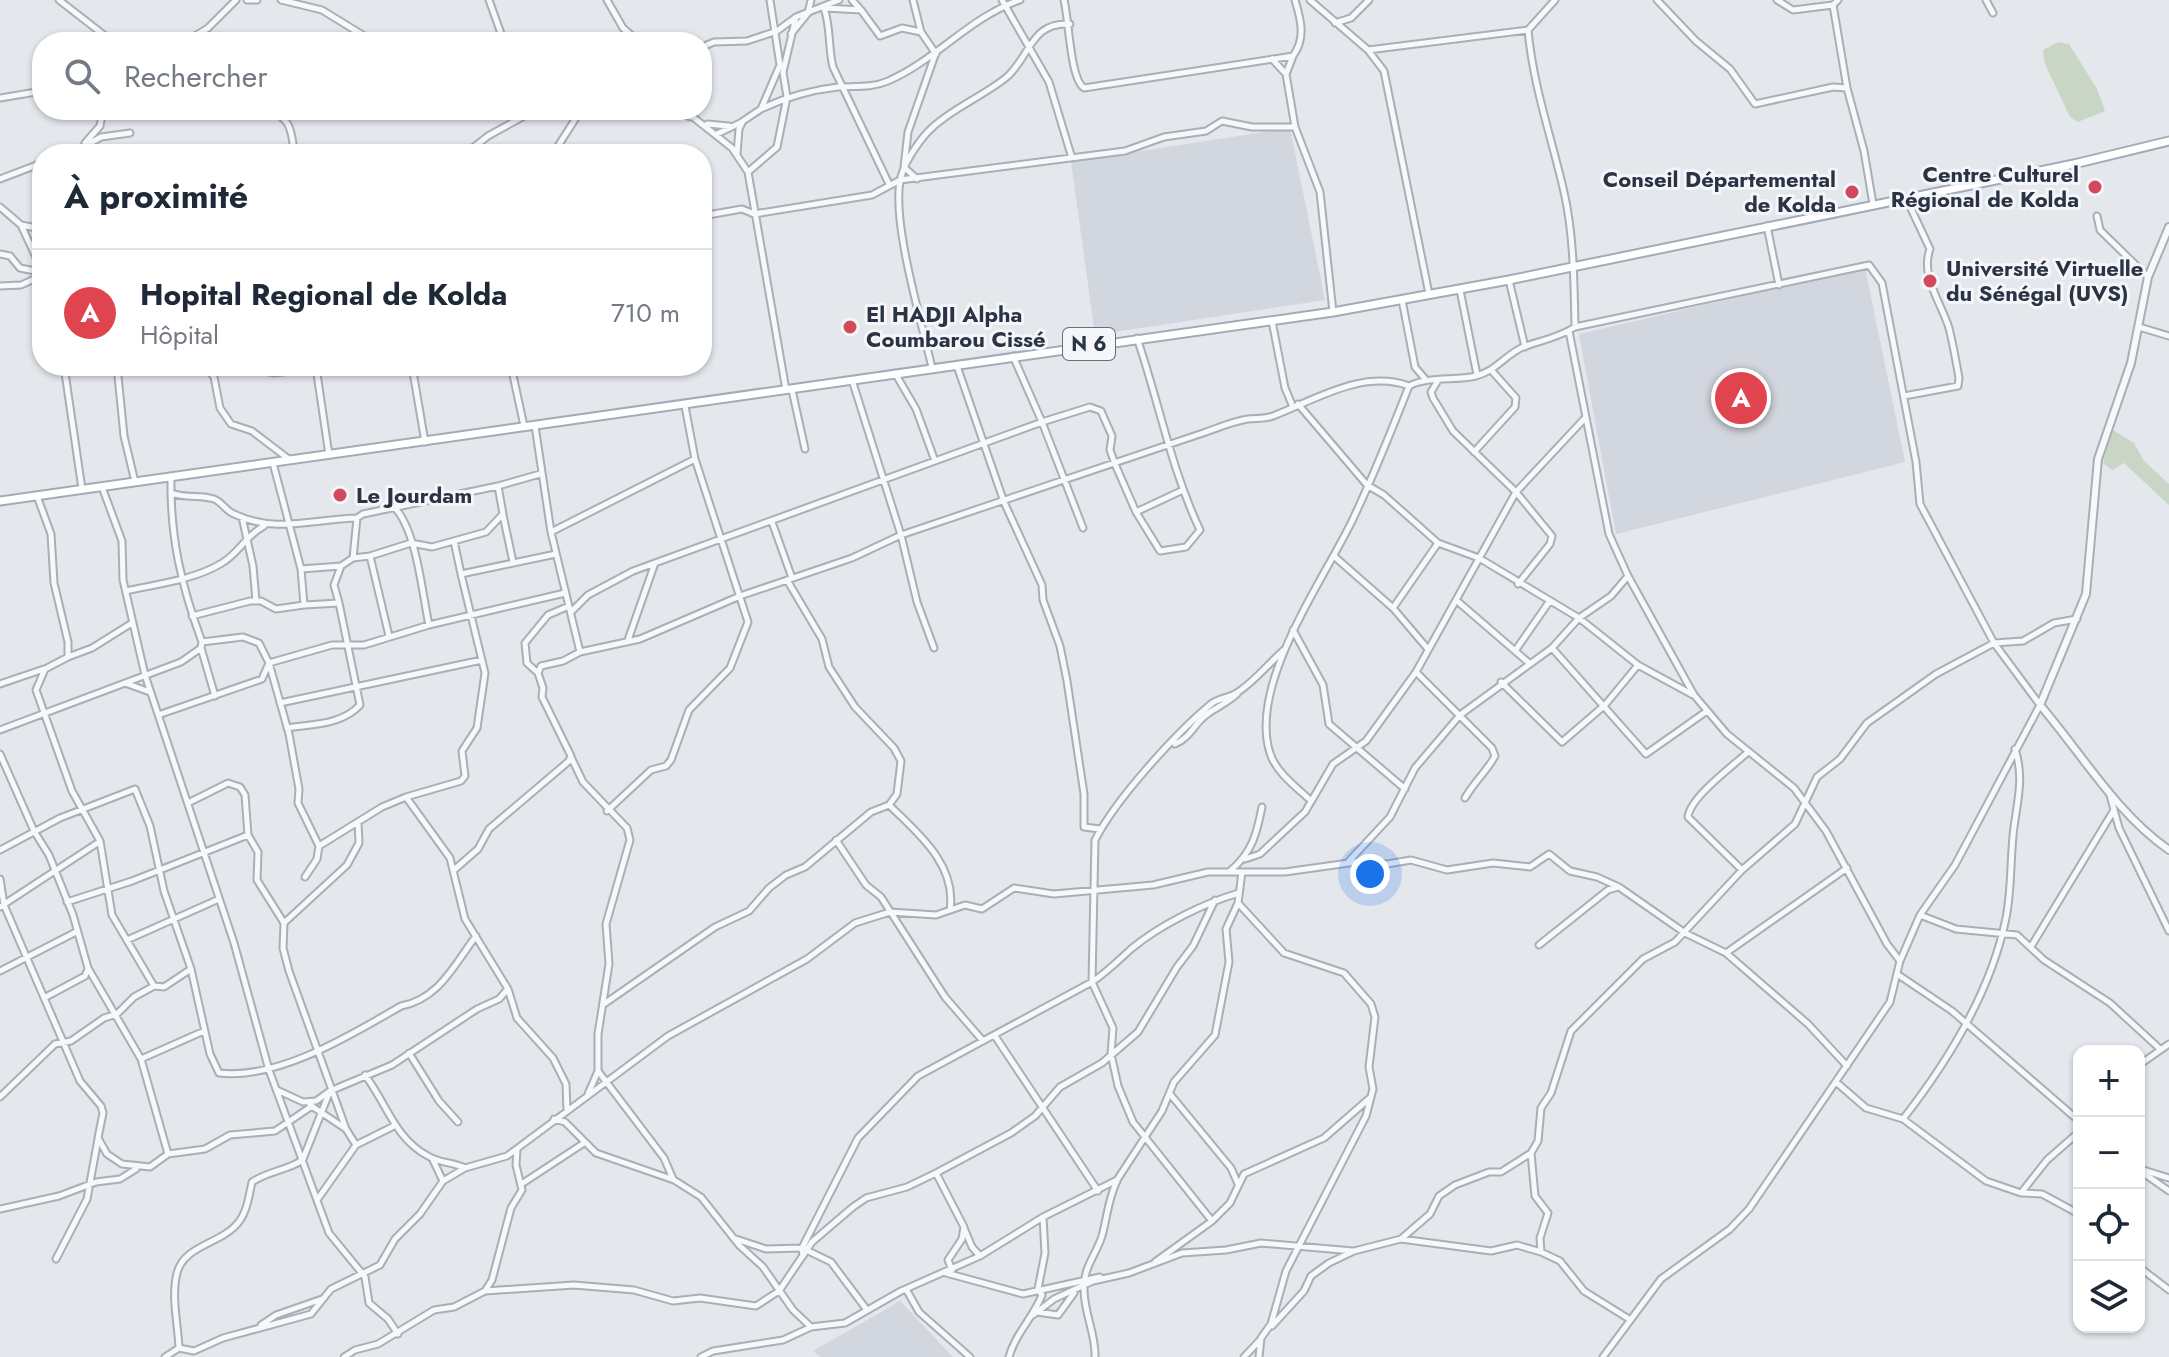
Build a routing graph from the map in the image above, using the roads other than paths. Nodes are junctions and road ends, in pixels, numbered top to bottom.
1 (59, 0) edge
2 (236, 0) edge
3 (247, 0) edge
4 (257, 0) edge
5 (281, 0) edge
6 (489, 0) edge
7 (607, 0) edge
8 (770, 0) edge
9 (811, 0) edge
10 (839, 0) edge
11 (852, 0) edge
12 (913, 0) edge
13 (1020, 0) edge
14 (1064, 0) edge
15 (1295, 0) edge
16 (1310, 0) edge
17 (1369, 0) edge
18 (1555, 0) edge
19 (1657, 0) edge
20 (1777, 0) edge
21 (1986, 0) edge
22 (1820, 2) edge
23 (1836, 2) edge
24 (1003, 3) edge
25 (824, 8) junction
26 (861, 10) junction
27 (808, 13) junction
28 (1993, 13) dead end
29 (796, 17) junction
30 (1334, 23) junction
31 (1070, 24) junction
32 (1528, 30) junction
33 (777, 31) junction
34 (100, 32) edge
35 (201, 32) edge
36 (358, 32) edge
37 (500, 32) edge
38 (628, 32) edge
39 (921, 32) junction
40 (790, 35) junction
41 (712, 43) edge
42 (1028, 44) junction
43 (1368, 50) junction
44 (936, 54) junction
45 (1293, 56) junction
46 (1272, 59) junction
47 (1286, 74) junction
48 (841, 87) junction
49 (854, 87) junction
50 (1847, 88) junction
51 (32, 93) edge
52 (787, 97) junction
53 (0, 98) edge
54 (852, 102) junction
55 (761, 109) junction
56 (101, 120) edge
57 (288, 120) edge
58 (517, 120) edge
59 (575, 120) edge
60 (696, 120) edge
61 (698, 120) edge
62 (743, 121) junction
63 (702, 123) junction
64 (729, 126) junction
65 (1295, 127) junction
66 (130, 133) dead end
67 (717, 134) junction
68 (2169, 141) edge
69 (85, 143) joint
70 (292, 144) edge
71 (478, 144) edge
72 (560, 144) edge
73 (737, 154) junction
74 (1071, 155) junction
75 (32, 167) edge
76 (904, 167) junction
77 (748, 172) junction
78 (0, 179) edge
79 (917, 179) junction
80 (900, 180) junction
81 (889, 184) junction
82 (1906, 198) junction
83 (1873, 204) junction
84 (0, 207) edge
85 (712, 214) edge
86 (754, 214) junction
87 (2097, 216) dead end
88 (21, 225) junction
89 (1766, 225) junction
90 (2169, 227) edge
91 (32, 229) edge
92 (2158, 249) junction
93 (32, 251) edge
94 (0, 254) edge
95 (2169, 255) edge
96 (1574, 264) junction
97 (32, 270) edge
98 (2148, 277) junction
99 (32, 279) edge
100 (1509, 280) junction
101 (1779, 285) junction
102 (0, 286) edge
103 (1460, 290) junction
104 (1429, 295) junction
105 (1402, 300) junction
106 (1333, 312) junction
107 (1272, 320) junction
108 (1575, 327) junction
109 (2139, 327) junction
110 (1569, 331) junction
111 (2169, 336) edge
112 (1137, 337) junction
113 (1525, 347) junction
114 (1013, 356) junction
115 (957, 365) junction
116 (932, 368) junction
117 (1492, 371) junction
118 (895, 373) junction
119 (65, 376) edge
120 (118, 376) edge
121 (213, 376) edge
122 (317, 376) edge
123 (414, 376) edge
124 (513, 376) edge
125 (1478, 376) junction
126 (852, 380) junction
127 (1427, 381) junction
128 (1438, 381) junction
129 (1409, 386) junction
130 (789, 391) junction
131 (1904, 396) junction
132 (685, 406) junction
133 (1296, 406) junction
134 (1586, 417) junction
135 (1042, 422) junction
136 (524, 426) junction
137 (535, 426) junction
138 (425, 442) junction
139 (985, 444) junction
140 (1171, 444) junction
141 (805, 449) dead end
142 (1474, 452) junction
143 (329, 455) junction
144 (695, 459) junction
145 (935, 461) junction
146 (292, 462) junction
147 (273, 463) junction
148 (1115, 464) junction
149 (540, 474) junction
150 (172, 476) junction
151 (883, 481) junction
152 (1067, 481) junction
153 (135, 482) junction
154 (1367, 485) junction
155 (498, 486) junction
156 (102, 487) junction
157 (82, 489) junction
158 (1181, 491) junction
159 (1516, 492) junction
160 (171, 493) junction
161 (37, 496) junction
162 (0, 501) edge
163 (1004, 502) junction
164 (394, 507) junction
165 (1136, 512) junction
166 (503, 514) junction
167 (242, 517) junction
168 (357, 518) junction
169 (772, 522) junction
170 (265, 526) junction
171 (290, 527) junction
172 (1083, 528) dead end
173 (551, 532) junction
174 (248, 535) junction
175 (901, 535) junction
176 (721, 537) junction
177 (454, 541) junction
178 (411, 543) junction
179 (1438, 543) junction
180 (556, 554) junction
181 (370, 556) junction
182 (1335, 557) junction
183 (353, 558) junction
184 (1479, 558) junction
185 (513, 562) junction
186 (656, 562) junction
187 (341, 566) junction
188 (301, 569) junction
189 (461, 574) junction
190 (1628, 576) junction
191 (181, 579) junction
192 (789, 579) junction
193 (1518, 584) junction
194 (125, 591) junction
195 (565, 593) junction
196 (740, 596) junction
197 (1456, 600) junction
198 (256, 601) junction
199 (1549, 602) junction
200 (339, 603) junction
201 (304, 605) junction
202 (571, 608) junction
203 (1393, 608) junction
204 (192, 616) junction
205 (471, 616) junction
206 (1579, 618) junction
207 (2077, 619) junction
208 (132, 623) junction
209 (429, 625) junction
210 (1293, 629) junction
211 (389, 636) junction
212 (628, 640) junction
213 (1994, 643) junction
214 (202, 645) junction
215 (346, 646) junction
216 (934, 648) dead end
217 (1427, 648) junction
218 (1552, 648) junction
219 (1284, 649) junction
220 (1515, 651) junction
221 (580, 652) junction
222 (68, 657) junction
223 (483, 659) junction
224 (269, 663) junction
225 (1529, 663) junction
226 (1638, 665) junction
227 (45, 669) junction
228 (1416, 672) junction
229 (538, 673) junction
230 (145, 675) junction
231 (1501, 682) junction
232 (124, 683) junction
233 (0, 684) edge
234 (357, 686) junction
235 (151, 692) junction
236 (1694, 695) junction
237 (215, 696) junction
238 (280, 703) junction
239 (1605, 705) junction
240 (2040, 705) junction
241 (1707, 711) junction
242 (43, 713) junction
243 (161, 714) junction
244 (1460, 715) junction
245 (286, 728) junction
246 (0, 730) edge
247 (1358, 748) junction
248 (2015, 748) junction
249 (1748, 752) junction
250 (0, 754) edge
251 (571, 756) junction
252 (1405, 789) junction
253 (2110, 794) junction
254 (406, 797) junction
255 (1465, 798) dead end
256 (1309, 799) junction
257 (188, 803) junction
258 (1807, 804) junction
259 (889, 805) junction
260 (1262, 807) dead end
261 (2114, 810) junction
262 (82, 811) junction
263 (607, 811) junction
264 (358, 821) junction
265 (1100, 829) junction
266 (34, 831) junction
267 (248, 835) junction
268 (836, 840) junction
269 (100, 841) junction
270 (319, 846) junction
271 (0, 850) edge
272 (2169, 850) edge
273 (205, 853) junction
274 (1245, 859) junction
275 (1348, 862) junction
276 (1847, 868) junction
277 (160, 869) junction
278 (454, 870) junction
279 (1742, 870) junction
280 (1230, 871) junction
281 (1242, 872) junction
282 (55, 873) junction
283 (305, 877) dead end
284 (0, 879) edge
285 (1619, 887) junction
286 (107, 889) junction
287 (1093, 889) junction
288 (1239, 893) junction
289 (219, 899) junction
290 (1215, 900) junction
291 (67, 902) junction
292 (1238, 903) junction
293 (2, 906) edge
294 (950, 911) junction
295 (890, 912) junction
296 (1920, 915) junction
297 (173, 919) junction
298 (284, 923) junction
299 (2169, 931) edge
300 (76, 932) junction
301 (2002, 932) junction
302 (1685, 933) junction
303 (476, 936) junction
304 (127, 940) junction
305 (1539, 945) dead end
306 (2032, 945) junction
307 (1726, 953) junction
308 (26, 959) junction
309 (1900, 961) junction
310 (88, 968) junction
311 (191, 969) junction
312 (0, 971) edge
313 (1897, 974) junction
314 (1092, 982) junction
315 (154, 986) junction
316 (508, 989) junction
317 (44, 998) junction
318 (604, 1004) junction
319 (117, 1014) junction
320 (1965, 1024) junction
321 (204, 1031) junction
322 (995, 1036) junction
323 (983, 1041) junction
324 (66, 1042) junction
325 (2169, 1044) edge
326 (2160, 1049) junction
327 (319, 1050) junction
328 (409, 1053) junction
329 (1111, 1054) junction
330 (141, 1059) junction
331 (2145, 1060) edge
332 (1847, 1066) junction
333 (269, 1070) junction
334 (598, 1071) junction
335 (365, 1075) junction
336 (609, 1082) junction
337 (1836, 1082) junction
338 (277, 1090) junction
339 (330, 1091) junction
340 (1170, 1093) junction
341 (588, 1095) junction
342 (0, 1097) edge
343 (1371, 1097) junction
344 (303, 1102) junction
345 (1043, 1104) junction
346 (312, 1106) junction
347 (321, 1109) junction
348 (567, 1111) junction
349 (2075, 1117) edge
350 (554, 1119) junction
351 (1903, 1119) junction
352 (458, 1122) dead end
353 (288, 1124) junction
354 (394, 1126) junction
355 (346, 1129) junction
356 (1144, 1137) junction
357 (2073, 1137) edge
358 (98, 1138) junction
359 (584, 1143) junction
360 (356, 1145) junction
361 (517, 1148) junction
362 (1531, 1153) junction
363 (168, 1154) junction
364 (303, 1159) junction
365 (433, 1159) junction
366 (137, 1168) junction
367 (465, 1168) junction
368 (2145, 1171) edge
369 (936, 1173) junction
370 (2145, 1173) edge
371 (2169, 1178) edge
372 (674, 1180) junction
373 (1117, 1180) junction
374 (443, 1181) junction
375 (523, 1183) junction
376 (90, 1184) junction
377 (1238, 1184) junction
378 (1098, 1191) junction
379 (2169, 1191) edge
380 (2021, 1193) junction
381 (317, 1200) junction
382 (0, 1209) edge
383 (2073, 1209) edge
384 (1043, 1217) junction
385 (1212, 1221) junction
386 (964, 1227) junction
387 (735, 1239) junction
388 (1401, 1239) junction
389 (1300, 1244) junction
390 (1354, 1251) junction
391 (803, 1252) junction
392 (1541, 1252) junction
393 (980, 1256) junction
394 (56, 1259) dead end
395 (1154, 1263) junction
396 (2145, 1271) edge
397 (360, 1272) junction
398 (949, 1272) junction
399 (1109, 1277) junction
400 (1084, 1279) junction
401 (1083, 1287) junction
402 (2168, 1288) edge
403 (906, 1289) junction
404 (1038, 1289) junction
405 (485, 1291) junction
406 (779, 1291) junction
407 (1075, 1292) junction
408 (324, 1298) junction
409 (867, 1310) junction
410 (1035, 1313) junction
411 (1629, 1319) junction
412 (257, 1327) junction
413 (811, 1327) junction
414 (398, 1334) junction
415 (1261, 1338) junction
416 (179, 1348) junction
417 (165, 1357) edge
418 (344, 1357) edge
419 (701, 1357) edge
420 (970, 1357) edge
421 (1009, 1357) edge
422 (1095, 1357) edge
423 (1244, 1357) edge
424 (1259, 1357) edge
425 (1603, 1357) edge

1 - 34 street
2 - 35 street
3 - 4 street
5 - 36 street
6 - 37 street
7 - 38 street
8 - 33 street
9 - 27 street
10 - 25 street
11 - 26 street
12 - 39 street
13 - 24 street
14 - 31 street
15 - 45 street
16 - 30 street
17 - 30 street
18 - 32 street
19 - 50 street
20 - 22 street
21 - 28 street
22 - 23 street
23 - 50 street
24 - 42 street
24 - 44 street
25 - 26 street
25 - 27 street
25 - 48 street
26 - 39 street
27 - 29 street
27 - 40 street
29 - 33 street
29 - 40 street
30 - 43 street
31 - 42 street
31 - 46 street
32 - 43 street
32 - 96 street
33 - 41 street
33 - 55 street
39 - 44 street
40 - 52 street
42 - 74 street
42 - 76 street
43 - 104 street
44 - 49 street
44 - 76 street
45 - 46 street
45 - 47 street
46 - 47 street
47 - 65 street
48 - 49 street
48 - 52 street
48 - 54 street
49 - 54 street
50 - 83 street
51 - 53 street
52 - 55 street
52 - 77 street
54 - 81 street
55 - 62 street
56 - 69 street
57 - 70 street
58 - 71 street
59 - 72 street
60 - 63 street
61 - 63 street
62 - 64 street
62 - 73 street
63 - 64 street
63 - 67 street
64 - 67 street
65 - 74 street
65 - 106 street
66 - 69 street
67 - 73 street
68 - 82 main road, N 6
73 - 77 street
74 - 79 street
75 - 78 street
76 - 79 street
76 - 80 street
77 - 86 street
79 - 80 street
80 - 81 street
80 - 116 street
81 - 86 street
82 - 83 main road, N 6
82 - 131 street
83 - 89 main road, N 6
84 - 88 street
85 - 86 street
86 - 130 street
87 - 98 street
88 - 91 street
88 - 93 street
89 - 96 main road, N 6
89 - 101 street
90 - 92 street
92 - 95 street
92 - 98 street
94 - 97 street
96 - 100 main road, N 6
96 - 108 street
98 - 109 street
99 - 102 street
100 - 103 main road, N 6
100 - 113 street
101 - 108 street
101 - 131 street
103 - 104 main road, N 6
103 - 125 street
104 - 105 main road, N 6
105 - 106 main road, N 6
105 - 127 street
106 - 107 main road, N 6
107 - 112 main road, N 6
107 - 133 street
108 - 110 street
109 - 111 street
109 - 207 street
110 - 113 street
110 - 134 street
112 - 114 main road, N 6
112 - 140 street
113 - 117 street
114 - 115 main road, N 6
114 - 135 street
115 - 116 main road, N 6
115 - 139 street
116 - 118 main road, N 6
117 - 125 street
117 - 142 street
118 - 126 main road, N 6
118 - 145 street
119 - 157 street
120 - 153 street
121 - 146 street
122 - 143 street
123 - 138 street
124 - 136 street
125 - 128 street
126 - 130 main road, N 6
126 - 151 street
127 - 128 street
127 - 129 street
128 - 142 street
129 - 133 street
129 - 154 street
130 - 132 main road, N 6
130 - 141 street
131 - 213 street
132 - 137 main road, N 6
132 - 144 street
133 - 140 street
133 - 154 street
134 - 159 street
134 - 190 street
135 - 139 street
135 - 148 street
135 - 152 street
136 - 137 main road, N 6
136 - 138 main road, N 6
137 - 149 street
138 - 143 main road, N 6
139 - 145 street
139 - 163 street
140 - 148 street
140 - 158 street
142 - 159 street
143 - 146 main road, N 6
144 - 173 street
144 - 176 street
145 - 151 street
146 - 147 main road, N 6
147 - 150 main road, N 6
147 - 171 street
148 - 152 street
148 - 165 street
149 - 155 street
149 - 173 street
150 - 153 main road, N 6
150 - 160 street
151 - 169 street
151 - 175 street
152 - 163 street
152 - 172 street
153 - 156 main road, N 6
154 - 179 street
154 - 182 street
155 - 164 street
155 - 166 street
156 - 157 main road, N 6
156 - 194 street
157 - 161 main road, N 6
158 - 165 street
158 - 165 street
159 - 184 street
159 - 193 street
160 - 167 street
160 - 191 street
161 - 162 main road, N 6
161 - 222 street
163 - 175 street
163 - 265 street
164 - 168 street
164 - 178 street
166 - 177 street
166 - 185 street
167 - 170 street
167 - 174 street
168 - 171 street
168 - 183 street
169 - 176 street
169 - 192 street
170 - 171 street
170 - 174 street
171 - 188 street
173 - 180 street
174 - 191 street
174 - 198 street
175 - 192 street
175 - 216 street
176 - 186 street
176 - 196 street
177 - 178 street
177 - 189 street
178 - 181 street
178 - 209 street
179 - 184 street
179 - 203 street
180 - 185 street
180 - 195 street
181 - 183 street
181 - 211 street
182 - 203 street
182 - 210 street
183 - 187 street
184 - 193 street
184 - 197 street
185 - 189 street
186 - 202 street
186 - 212 street
187 - 188 street
187 - 200 street
188 - 201 street
189 - 205 street
190 - 206 street
190 - 236 street
191 - 194 street
191 - 204 street
192 - 196 street
192 - 259 street
193 - 199 street
194 - 208 street
195 - 202 street
195 - 205 street
196 - 212 street
196 - 263 street
197 - 217 street
197 - 220 street
198 - 201 street
198 - 204 street
199 - 206 street
199 - 220 street
200 - 201 street
200 - 215 street
202 - 221 street
202 - 229 street
203 - 217 street
204 - 214 street
205 - 209 street
205 - 223 street
206 - 218 street
206 - 226 street
207 - 213 street
207 - 240 street
208 - 222 street
208 - 230 street
209 - 211 street
210 - 219 street
210 - 247 street
211 - 215 street
212 - 221 street
213 - 240 street
213 - 258 street
214 - 224 street
214 - 230 street
214 - 237 street
215 - 224 street
215 - 234 street
217 - 228 street
218 - 225 street
218 - 239 street
219 - 256 street
219 - 265 street
220 - 225 street
221 - 229 street
222 - 227 street
223 - 234 street
223 - 254 street
224 - 237 street
224 - 238 street
225 - 231 street
226 - 236 street
226 - 239 street
227 - 233 street
227 - 242 street
228 - 244 street
228 - 247 street
229 - 251 street
230 - 232 street
230 - 235 street
231 - 239 street
231 - 244 street
232 - 235 street
232 - 242 street
234 - 238 street
234 - 245 street
235 - 243 street
236 - 241 street
237 - 243 street
238 - 245 street
239 - 241 street
240 - 248 street
240 - 253 street
241 - 249 street
242 - 246 street
242 - 262 street
243 - 257 street
244 - 252 street
244 - 255 street
245 - 270 street
247 - 252 street
247 - 256 street
248 - 296 street
248 - 301 street
249 - 258 street
249 - 279 street
250 - 266 street
251 - 263 street
251 - 278 street
252 - 275 street
253 - 261 street
253 - 272 street
254 - 264 street
254 - 278 street
256 - 274 street
257 - 267 street
257 - 273 street
258 - 276 street
258 - 279 street
259 - 268 street
259 - 294 street
260 - 274 street
261 - 299 street
261 - 306 street
262 - 266 street
262 - 269 street
262 - 277 street
263 - 318 street
264 - 270 street
264 - 298 street
265 - 287 street
266 - 271 street
266 - 282 street
267 - 273 street
267 - 298 street
268 - 295 street
268 - 318 street
269 - 282 street
269 - 286 street
270 - 283 street
273 - 277 street
273 - 289 street
274 - 280 street
275 - 281 street
275 - 285 street
276 - 307 street
276 - 309 street
277 - 286 street
277 - 297 street
278 - 303 street
279 - 302 street
280 - 281 street
280 - 287 street
281 - 288 street
282 - 291 street
282 - 293 street
284 - 293 street
285 - 302 street
285 - 305 street
286 - 291 street
286 - 304 street
287 - 294 street
287 - 314 street
288 - 290 street
288 - 292 street
289 - 297 street
289 - 333 street
290 - 314 street
290 - 329 street
291 - 300 street
292 - 340 street
292 - 343 street
293 - 308 street
294 - 295 street
295 - 323 street
295 - 336 street
296 - 301 street
296 - 309 street
297 - 304 street
297 - 311 street
298 - 327 street
300 - 308 street
300 - 310 street
301 - 306 street
301 - 320 street
302 - 307 street
302 - 362 street
303 - 316 street
303 - 327 street
304 - 315 street
306 - 326 street
307 - 332 street
308 - 312 street
308 - 317 street
309 - 313 street
310 - 317 street
310 - 319 street
311 - 315 street
311 - 321 street
313 - 320 street
313 - 332 street
314 - 322 street
314 - 329 street
315 - 319 street
316 - 328 street
316 - 348 street
317 - 324 street
318 - 334 street
319 - 324 street
319 - 330 street
320 - 349 street
320 - 351 street
321 - 330 street
321 - 333 street
322 - 323 street
322 - 345 street
323 - 391 street
324 - 342 street
324 - 358 street
325 - 326 street
326 - 331 street
327 - 333 street
327 - 339 street
328 - 335 street
328 - 352 street
329 - 345 street
329 - 356 street
330 - 363 street
332 - 337 street
333 - 338 street
334 - 336 street
334 - 341 street
335 - 339 street
335 - 354 street
336 - 341 street
336 - 372 street
337 - 351 street
337 - 411 street
338 - 344 street
338 - 353 street
339 - 344 street
339 - 347 street
339 - 355 street
340 - 356 street
340 - 377 street
341 - 348 street
343 - 377 street
343 - 389 street
344 - 346 street
345 - 369 street
345 - 378 street
346 - 347 street
346 - 353 street
347 - 355 street
347 - 364 street
348 - 350 street
350 - 359 street
350 - 361 street
351 - 380 street
353 - 363 street
353 - 364 street
354 - 360 street
354 - 365 street
355 - 360 street
356 - 373 street
356 - 385 street
357 - 380 street
358 - 366 street
358 - 376 street
359 - 372 street
359 - 375 street
360 - 381 street
361 - 367 street
361 - 375 street
362 - 388 street
362 - 392 street
363 - 366 street
364 - 381 street
364 - 416 street
365 - 367 street
365 - 374 street
366 - 376 street
367 - 374 street
368 - 371 street
369 - 386 street
369 - 391 street
370 - 379 street
372 - 387 street
373 - 378 street
373 - 400 street
374 - 397 street
375 - 405 street
376 - 382 street
376 - 394 street
377 - 385 street
378 - 384 street
380 - 383 street
381 - 397 street
384 - 393 street
384 - 404 street
385 - 395 street
386 - 393 street
386 - 398 street
387 - 391 street
387 - 406 street
388 - 390 street
388 - 392 street
389 - 390 street
389 - 395 street
389 - 415 street
390 - 415 street
391 - 406 street
391 - 409 street
392 - 411 street
393 - 398 street
395 - 399 street
396 - 402 street
397 - 408 street
397 - 414 street
398 - 403 street
398 - 404 street
399 - 400 street
399 - 401 street
400 - 401 street
400 - 404 street
401 - 407 street
401 - 422 street
403 - 409 street
403 - 420 street
404 - 410 street
405 - 406 street
405 - 414 street
406 - 413 street
407 - 410 street
407 - 410 street
408 - 412 street
408 - 412 street
409 - 413 street
410 - 421 street
411 - 425 street
412 - 416 street
413 - 419 street
414 - 418 street
415 - 423 street
415 - 424 street
416 - 417 street

